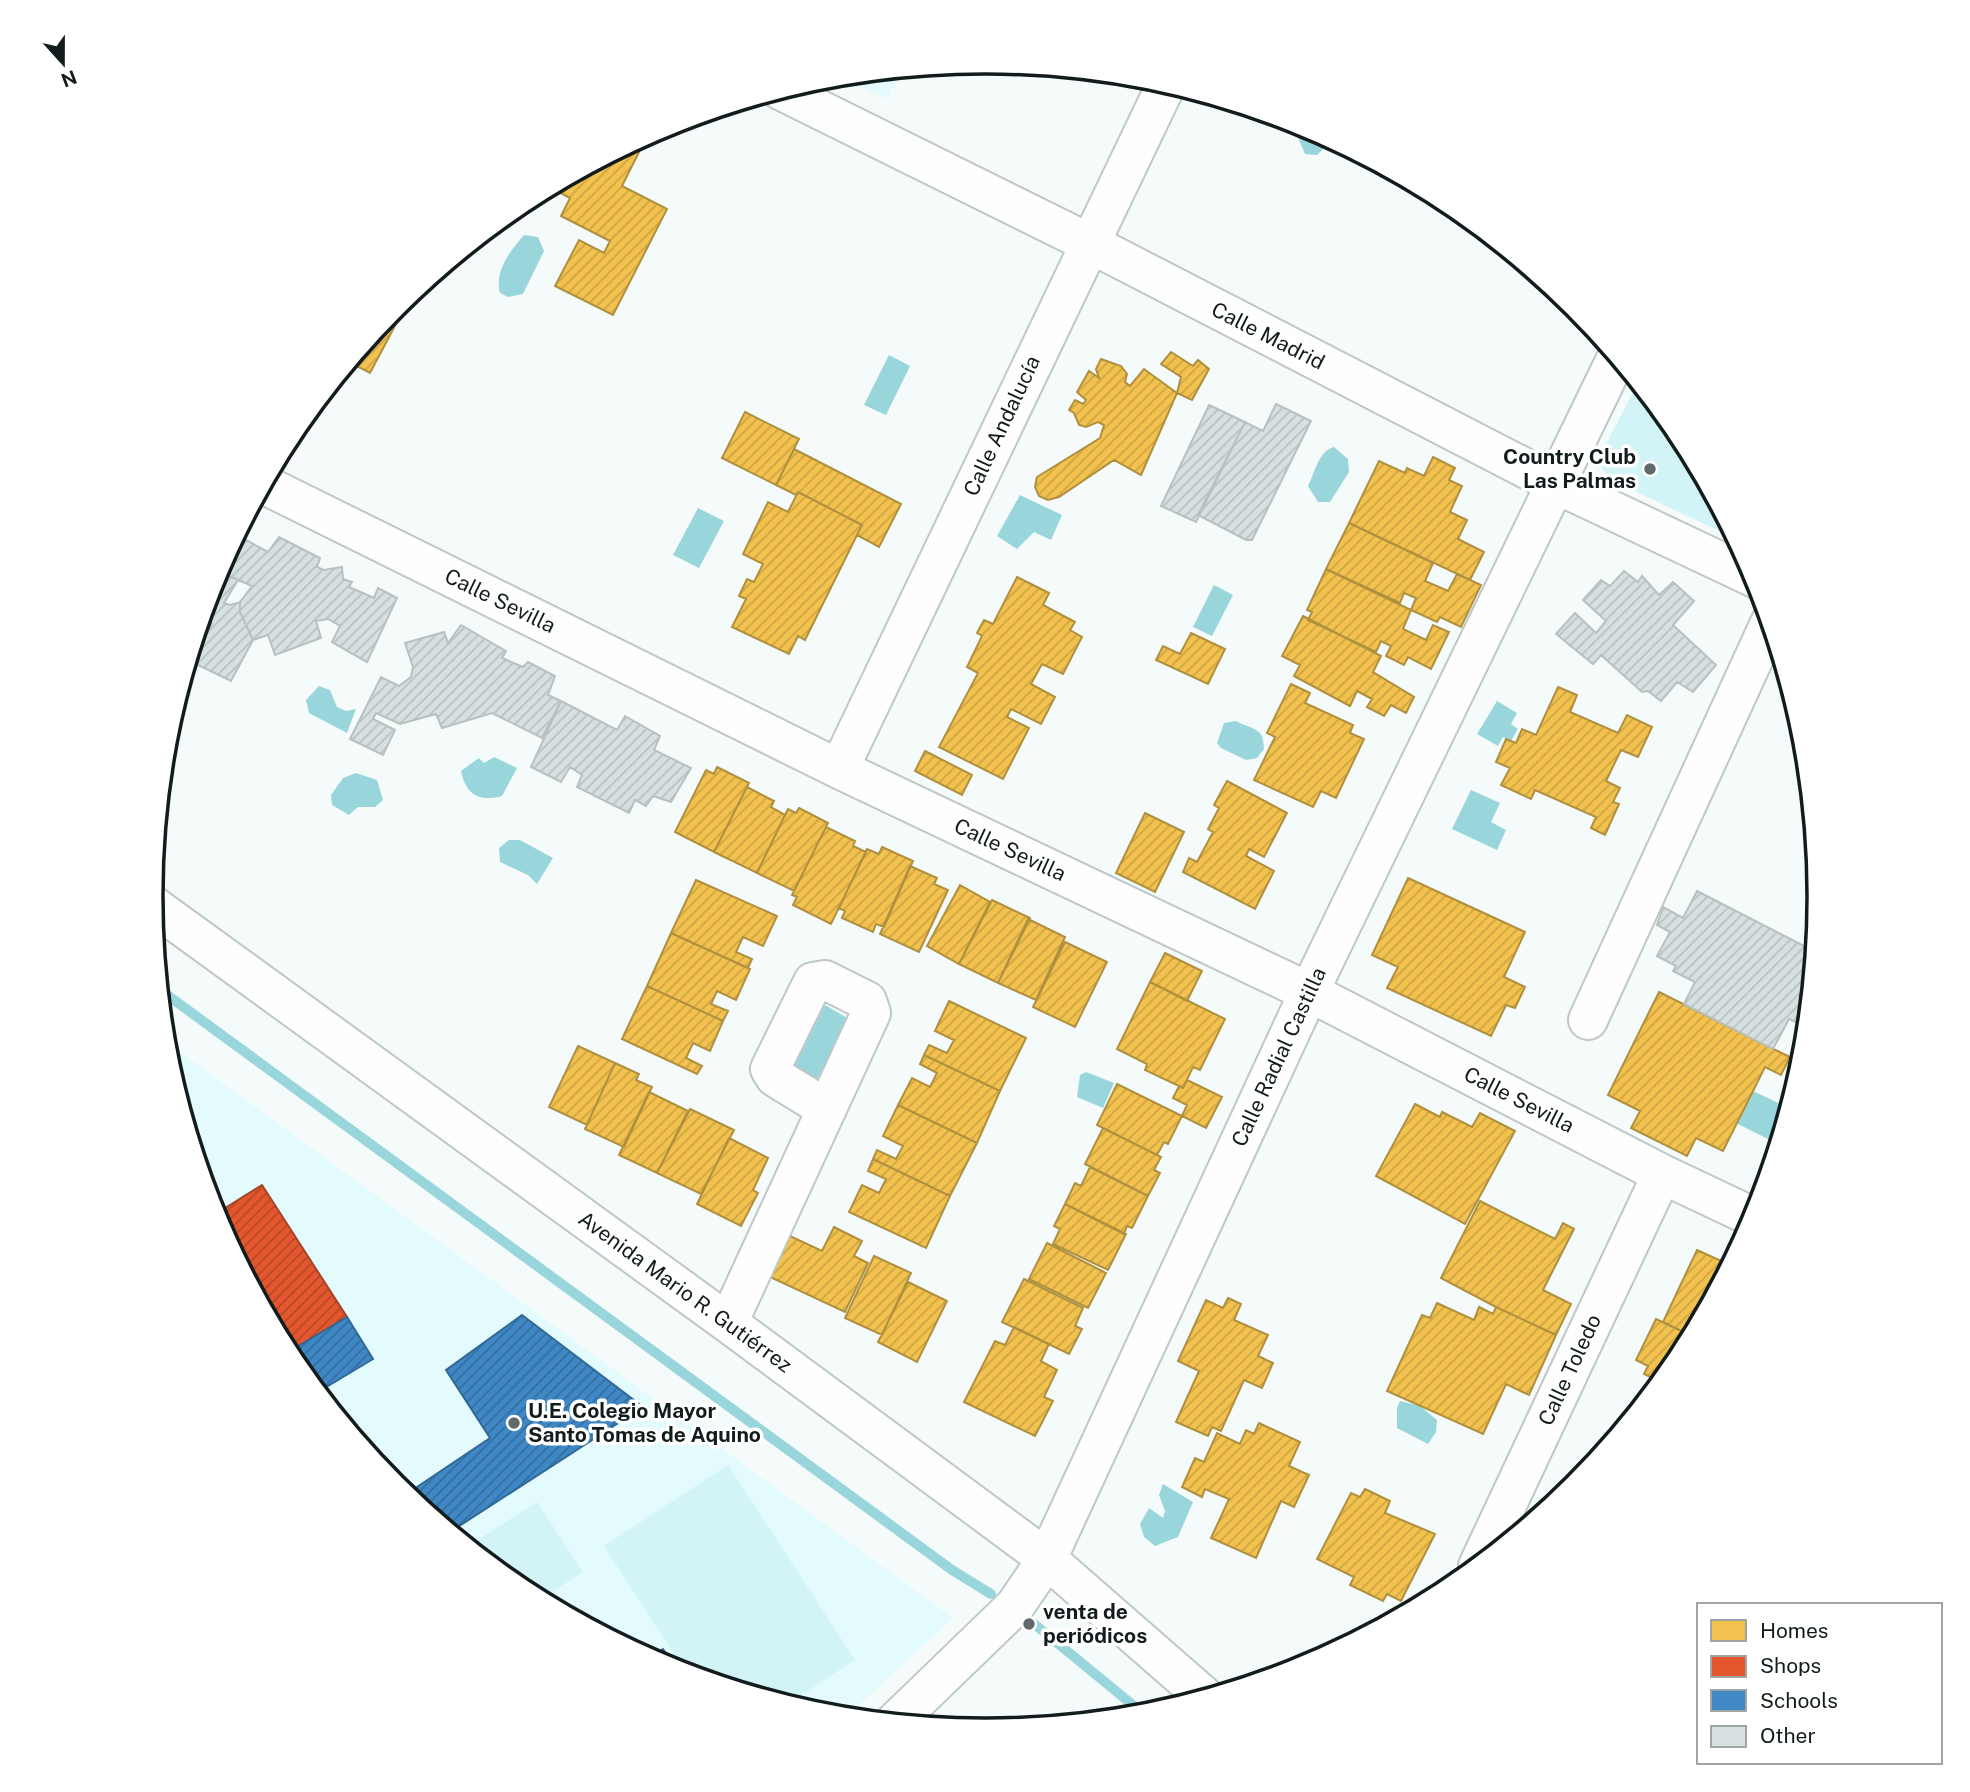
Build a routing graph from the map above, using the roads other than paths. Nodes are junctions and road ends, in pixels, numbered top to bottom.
1 (1162, 93) edge
2 (794, 97) edge
3 (1089, 243) junction
4 (1613, 366) edge
5 (1556, 484) junction
6 (271, 488) edge
7 (1741, 571) edge
8 (1765, 634) edge
9 (839, 769) junction
10 (163, 913) edge
11 (1309, 992) junction
12 (1588, 1020) dead end
13 (827, 1109) dead end
14 (1662, 1174) junction
15 (1744, 1213) edge
16 (728, 1323) junction
17 (1486, 1549) edge
18 (1039, 1573) junction
19 (1196, 1690) edge
20 (903, 1714) edge

1 - 3 street, Calle Andalucía
2 - 3 street, Calle Madrid
3 - 5 street, Calle Madrid
3 - 9 street, Calle Andalucía
4 - 5 street, Calle Radial Castilla
5 - 7 street, Calle Madrid
5 - 11 street, Calle Radial Castilla
6 - 9 street, Calle Sevilla
8 - 12 street
9 - 11 street, Calle Sevilla
10 - 16 street, Avenida Mario R. Gutiérrez
11 - 14 street, Calle Sevilla
11 - 18 street, Calle Radial Castilla
13 - 16 street
14 - 15 street, Calle Sevilla
14 - 17 street, Calle Toledo
16 - 18 street, Avenida Mario R. Gutiérrez
18 - 19 street, Avenida Mario R. Gutiérrez
18 - 20 street, Calle Radial Castilla

